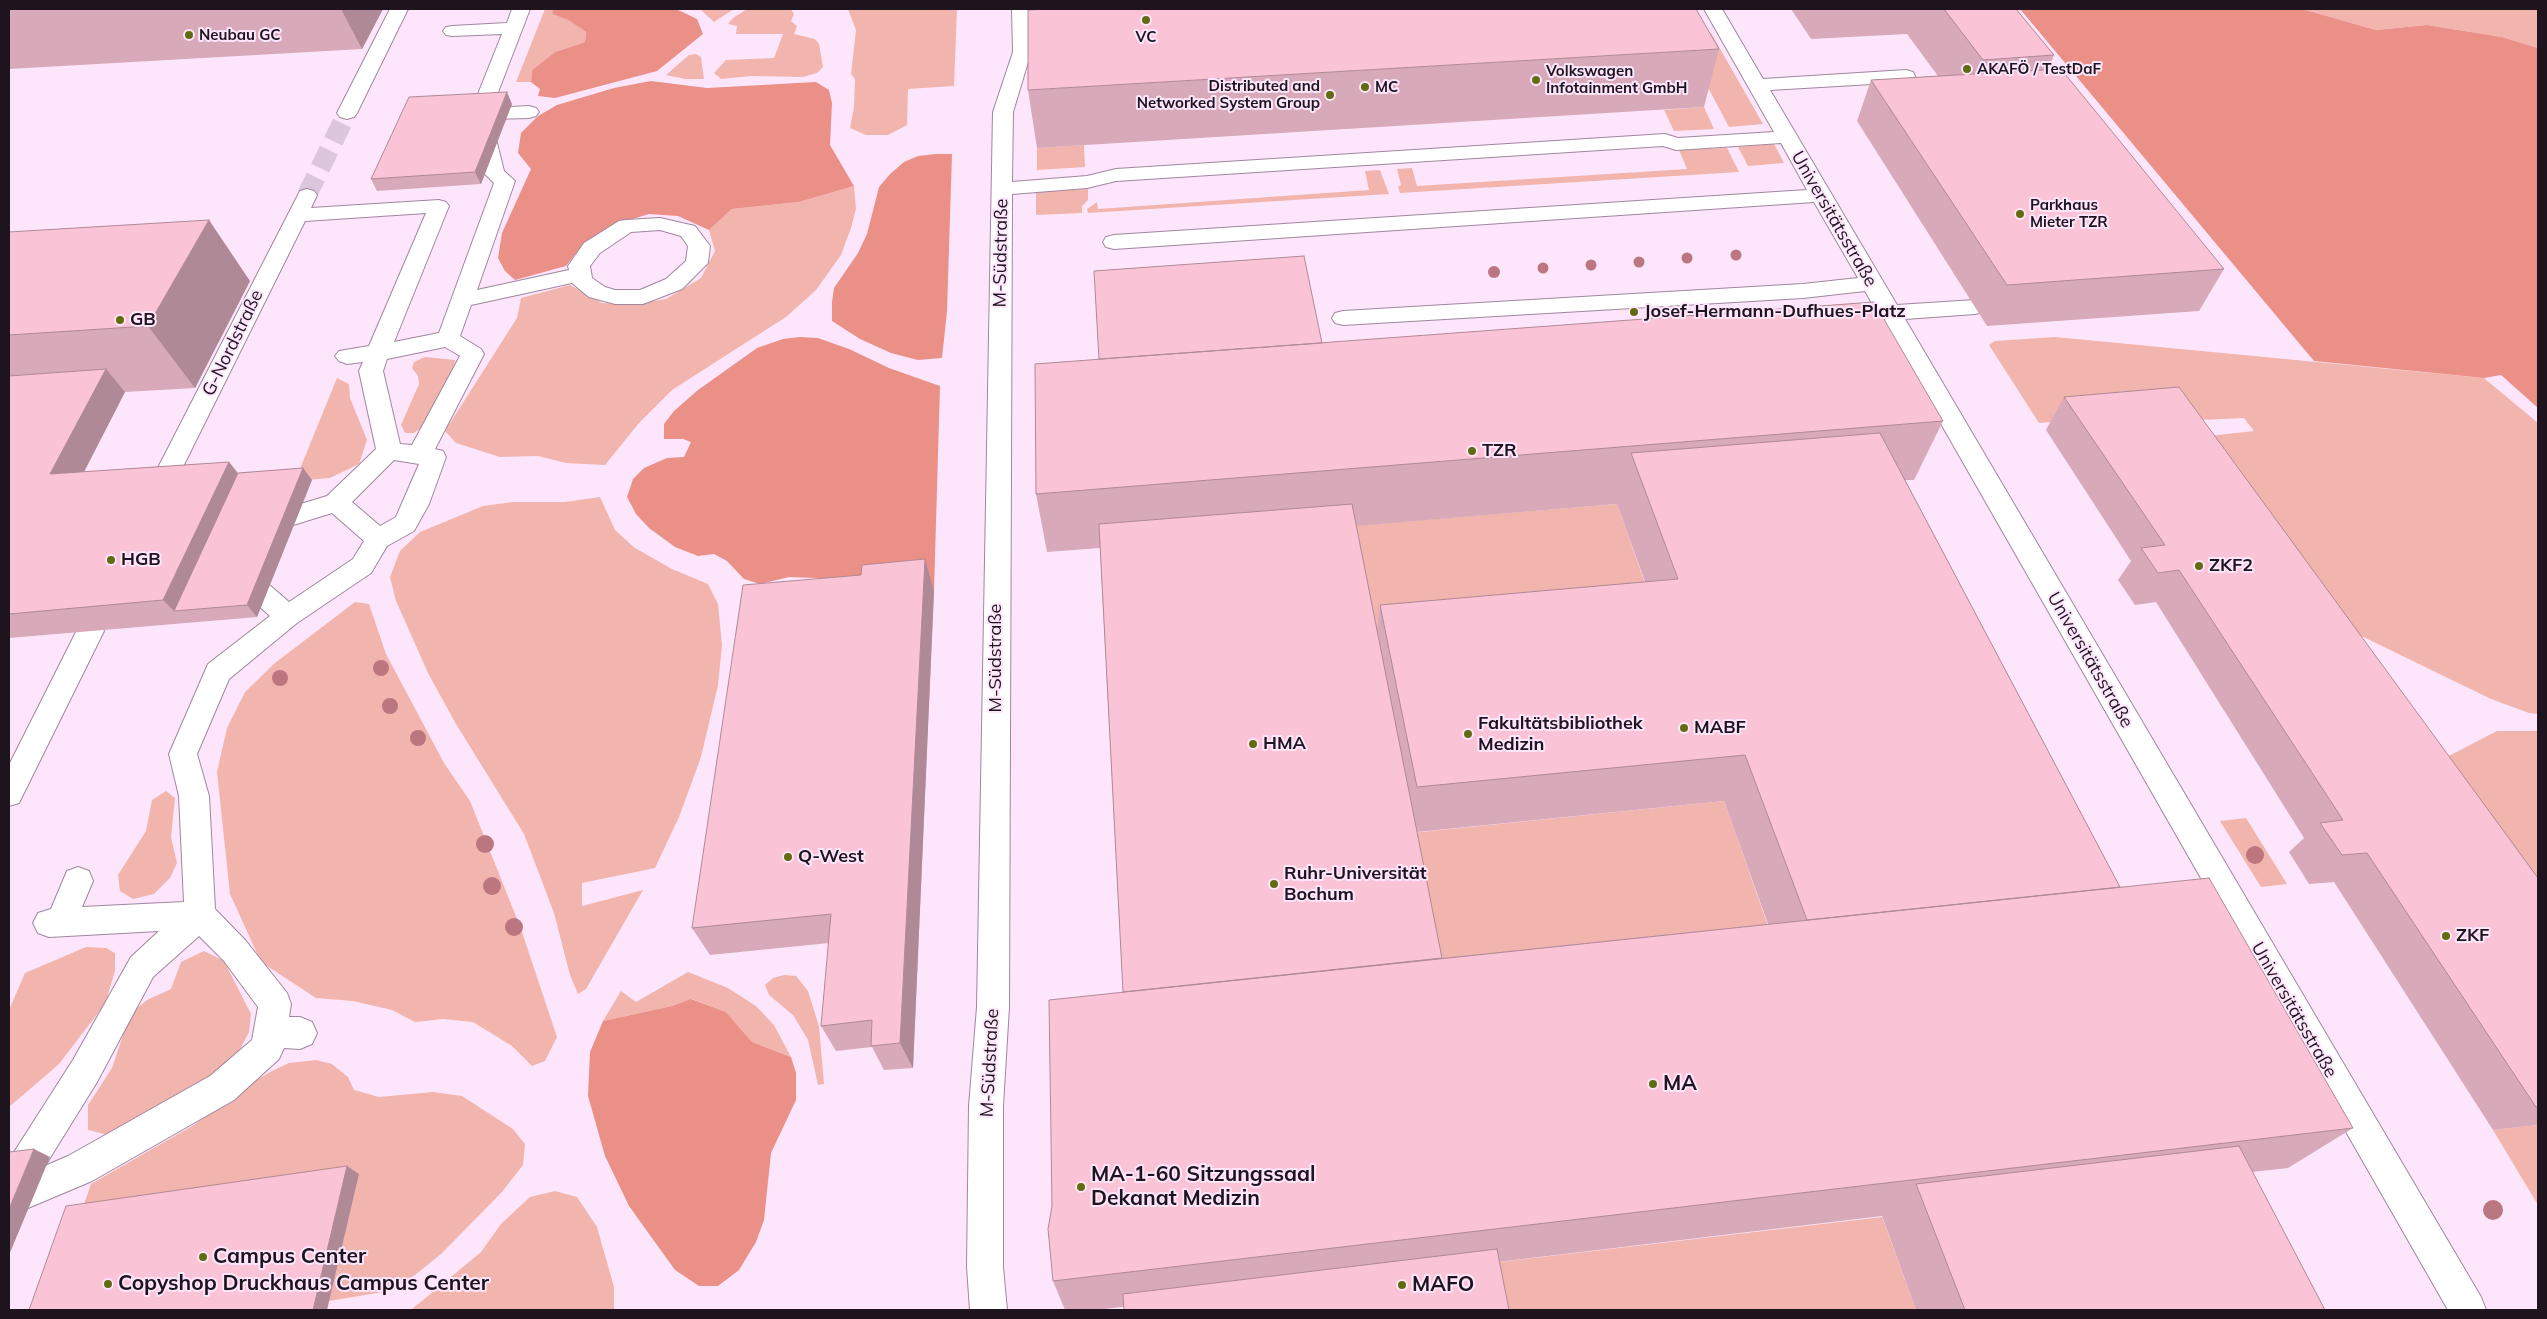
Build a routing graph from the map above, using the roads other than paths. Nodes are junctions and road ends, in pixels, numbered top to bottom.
1 (399, 9) edge
2 (1021, 9) edge
3 (1713, 9) edge
4 (518, 18) edge
5 (452, 31) dead end
6 (1906, 76) edge
7 (1756, 85) junction
8 (529, 112) dead end
9 (348, 113) tunnel mouth
10 (480, 114) junction
11 (1786, 137) junction
12 (1002, 189) junction
13 (307, 195) tunnel mouth
14 (1820, 195) junction
15 (297, 215) junction
16 (1114, 242) dead end
17 (580, 274) junction
18 (1872, 283) junction
19 (462, 300) junction
20 (1975, 307) dead end
21 (1889, 313) junction
22 (1344, 318) dead end
23 (448, 339) junction
24 (383, 343) junction
25 (347, 356) dead end
26 (389, 451) junction
27 (435, 457) junction
28 (160, 491) edge
29 (336, 502) junction
30 (378, 539) junction
31 (288, 616) junction
32 (90, 631) edge
33 (9, 794) edge
34 (78, 881) dead end
35 (200, 915) junction
36 (9, 1193) edge
37 (9, 1198) edge
38 (988, 1310) edge
39 (2468, 1310) edge

1 - 9 street
2 - 12 street, M-Südstraße
3 - 7 street, Universitätsstraße
4 - 5 street
4 - 10 street
6 - 7 street
7 - 11 street, Universitätsstraße
8 - 10 street
10 - 19 street
11 - 12 street
11 - 14 street, Universitätsstraße
12 - 38 street, M-Südstraße
13 - 15 street, G-Nordstraße
14 - 16 street
14 - 18 street, Universitätsstraße
15 - 24 street
15 - 28 street, G-Nordstraße
17 - 17 street
17 - 19 street
18 - 21 street, Universitätsstraße
18 - 22 street
19 - 23 street
20 - 21 street
21 - 39 street, Universitätsstraße
23 - 24 street
23 - 27 street
24 - 25 street
24 - 26 street
26 - 27 street
26 - 29 street
27 - 30 street
29 - 30 street
29 - 31 street
30 - 31 street
31 - 35 street
32 - 33 street
34 - 35 street
35 - 36 street
35 - 37 street

